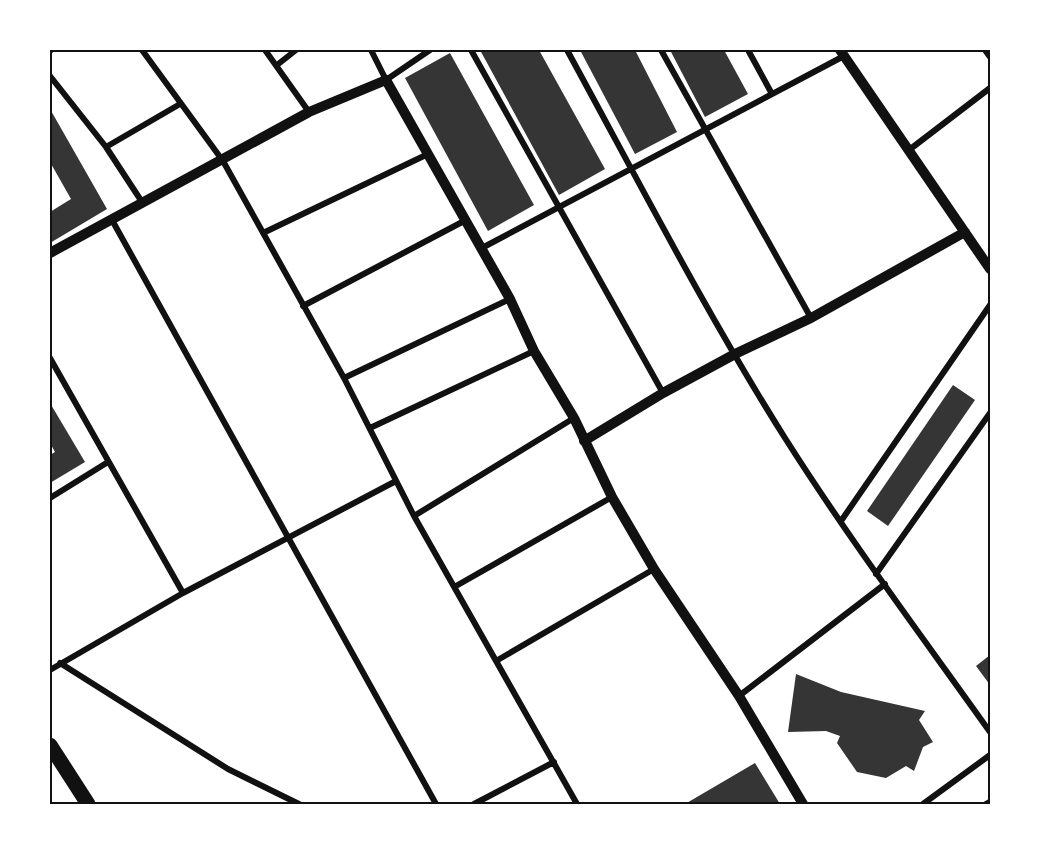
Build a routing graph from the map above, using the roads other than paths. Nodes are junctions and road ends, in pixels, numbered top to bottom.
1 (142, 50) edge
2 (265, 50) edge
3 (296, 50) edge
4 (371, 50) edge
5 (430, 50) edge
6 (471, 50) edge
7 (567, 50) edge
8 (662, 50) edge
9 (748, 50) edge
10 (985, 50) edge
11 (842, 53) edge
12 (990, 57) edge
13 (277, 65) junction
14 (50, 76) edge
15 (386, 80) junction
16 (990, 88) edge
17 (772, 94) junction
18 (180, 104) junction
19 (309, 112) junction
20 (705, 130) junction
21 (106, 147) junction
22 (909, 150) junction
23 (428, 154) junction
24 (223, 161) junction
25 (632, 169) junction
26 (142, 202) junction
27 (557, 208) junction
28 (112, 220) junction
29 (467, 220) junction
30 (965, 232) junction
31 (263, 233) junction
32 (480, 249) junction
33 (50, 253) edge
34 (990, 269) edge
35 (510, 299) junction
36 (990, 305) edge
37 (303, 306) junction
38 (812, 318) junction
39 (534, 351) junction
40 (735, 354) junction
41 (50, 358) edge
42 (344, 378) junction
43 (663, 393) junction
44 (990, 413) edge
45 (574, 418) junction
46 (370, 428) junction
47 (584, 441) junction
48 (108, 462) junction
49 (396, 481) junction
50 (612, 497) junction
51 (50, 498) edge
52 (414, 516) junction
53 (841, 521) junction
54 (287, 537) junction
55 (654, 569) junction
56 (876, 574) junction
57 (885, 584) junction
58 (456, 586) junction
59 (183, 593) junction
60 (496, 661) junction
61 (60, 663) junction
62 (50, 670) edge
63 (739, 696) junction
64 (990, 732) edge
65 (50, 745) edge
66 (990, 755) edge
67 (554, 762) junction
68 (88, 804) edge
69 (299, 804) edge
70 (436, 804) edge
71 (474, 804) edge
72 (577, 804) edge
73 (803, 804) edge
74 (923, 804) edge

1 - 18 street
2 - 13 street
3 - 13 street
4 - 15 street
5 - 15 street
6 - 27 street
7 - 25 street
8 - 20 street
9 - 17 street
10 - 12 street
11 - 17 street
11 - 22 street
13 - 19 street
14 - 21 street
15 - 19 street
15 - 23 street
16 - 22 street
17 - 20 street
18 - 21 street
18 - 24 street
19 - 24 street
20 - 25 street
20 - 38 street
21 - 26 street
22 - 30 street
23 - 29 street
23 - 31 street
24 - 26 street
24 - 31 street
25 - 27 street
25 - 40 street
26 - 28 street
27 - 32 street
27 - 43 street
28 - 33 street
28 - 54 street
29 - 32 street
29 - 37 street
30 - 34 street
30 - 38 street
31 - 37 street
32 - 35 street
35 - 39 street
35 - 42 street
36 - 53 street
37 - 42 street
38 - 40 street
39 - 45 street
39 - 46 street
40 - 43 street
40 - 53 street
41 - 48 street
42 - 46 street
43 - 47 street
44 - 56 street
45 - 47 street
45 - 52 street
46 - 49 street
47 - 50 street
48 - 51 street
48 - 59 street
49 - 52 street
49 - 54 street
50 - 55 street
50 - 58 street
52 - 58 street
53 - 56 street
54 - 59 street
54 - 70 street
55 - 60 street
55 - 63 street
56 - 57 street
57 - 63 street
57 - 64 street
58 - 60 street
59 - 61 street
60 - 67 street
61 - 62 street
61 - 69 street
63 - 73 street
65 - 68 main road
66 - 74 street
67 - 71 street
67 - 72 street

